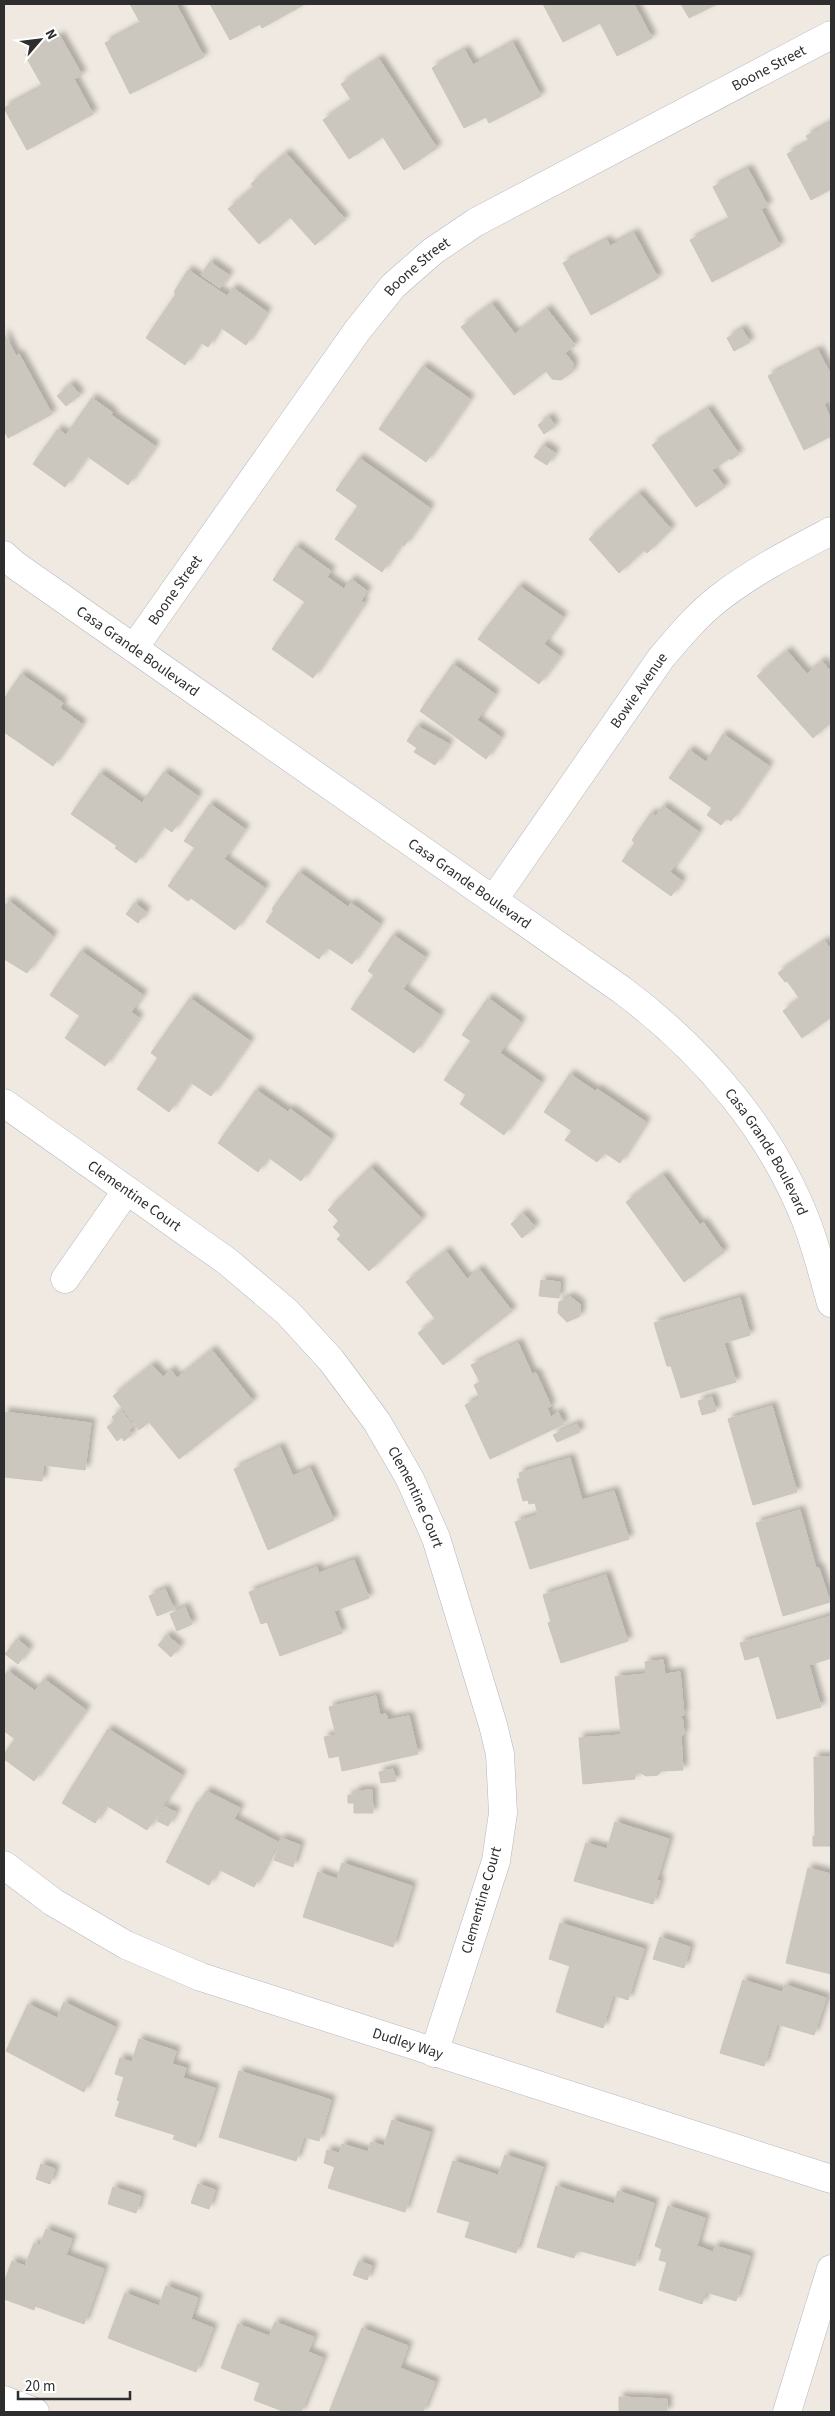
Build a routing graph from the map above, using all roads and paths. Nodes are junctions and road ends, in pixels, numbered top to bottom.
1 (831, 35) edge
2 (831, 531) edge
3 (4, 555) edge
4 (134, 648) junction
5 (494, 899) junction
6 (4, 1102) edge
7 (127, 1190) junction
8 (65, 1279) dead end
9 (831, 1303) edge
10 (4, 1865) edge
11 (434, 2053) junction
12 (831, 2179) edge
13 (831, 2269) edge
14 (4, 2400) edge
15 (35, 2412) edge
16 (787, 2412) edge

1 - 4 street, Boone Street
2 - 5 street, Bowie Avenue
3 - 4 street, Casa Grande Boulevard
4 - 5 street, Casa Grande Boulevard
5 - 9 street, Casa Grande Boulevard
6 - 7 street, Clementine Court
7 - 8 street
7 - 11 street, Clementine Court
10 - 11 street, Dudley Way
11 - 12 street, Dudley Way
13 - 16 street
14 - 15 street

